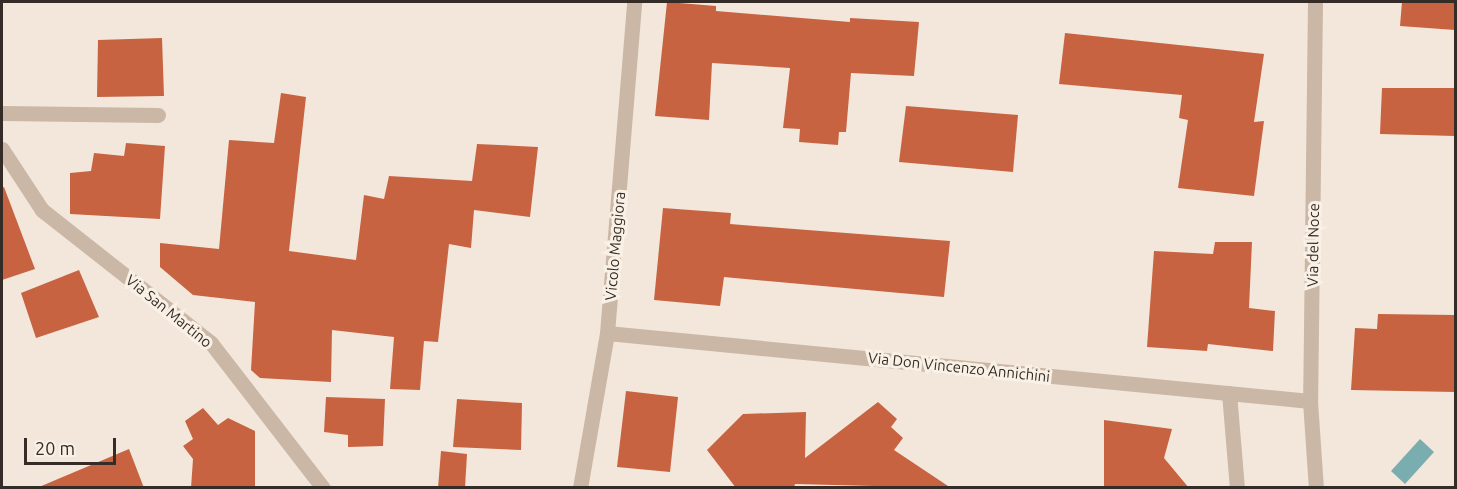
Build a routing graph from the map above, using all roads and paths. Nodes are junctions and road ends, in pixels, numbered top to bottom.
1 (634, 2) edge
2 (1315, 2) edge
3 (2, 113) edge
4 (158, 115) dead end
5 (2, 149) edge
6 (607, 333) junction
7 (1229, 393) junction
8 (1310, 401) junction
9 (323, 488) edge
10 (580, 488) edge
11 (1237, 488) edge
12 (1316, 488) edge

1 - 6 street, Vicolo Maggiora
2 - 8 street, Via del Noce
3 - 4 street
5 - 9 street, Via San Martino
6 - 7 street, Via Don Vincenzo Annichini
6 - 10 street, Vicolo Maggiora
7 - 8 street, Via Don Vincenzo Annichini
7 - 11 street
8 - 12 street, Via del Noce

